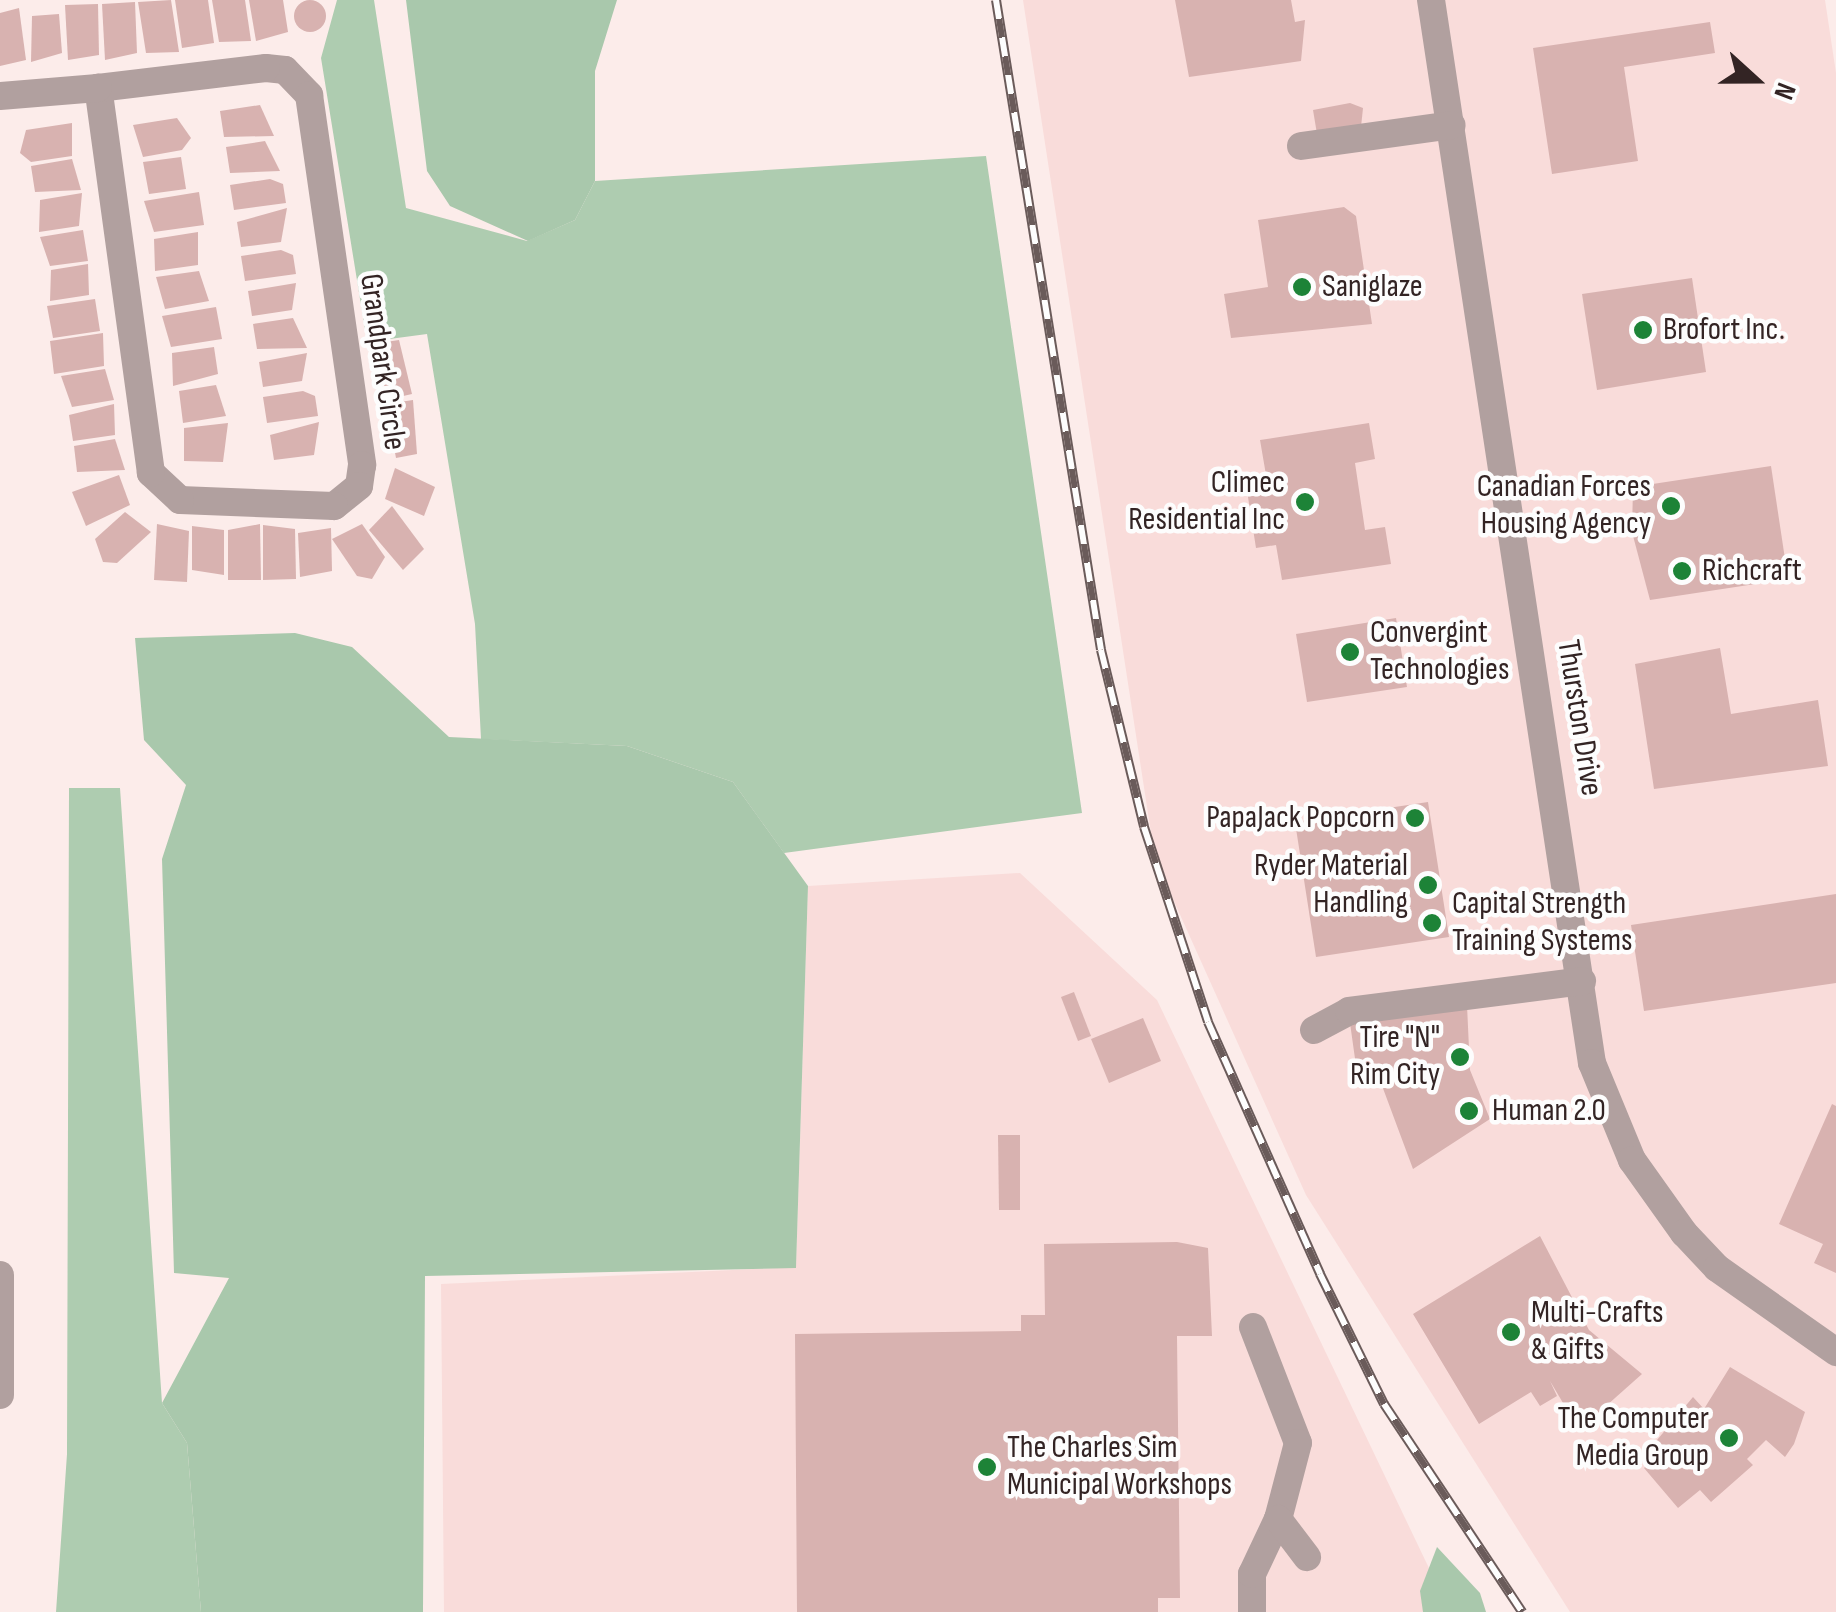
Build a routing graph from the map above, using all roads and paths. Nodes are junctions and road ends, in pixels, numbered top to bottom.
1 (1431, 0) edge
2 (98, 88) junction
3 (0, 96) edge
4 (1452, 126) junction
5 (1301, 146) dead end
6 (1582, 981) junction
7 (1314, 1030) dead end
8 (0, 1275) edge
9 (1253, 1328) dead end
10 (1836, 1352) edge
11 (0, 1395) edge
12 (1278, 1519) junction
13 (1307, 1557) dead end
14 (1252, 1612) edge

1 - 4 street, Thurston Drive
2 - 2 street, Grandpark Circle
2 - 3 street, Grandpark Circle
4 - 5 street
4 - 6 street, Thurston Drive
6 - 7 street
6 - 10 street, Thurston Drive
8 - 11 street
9 - 12 street
12 - 13 street
12 - 14 street

